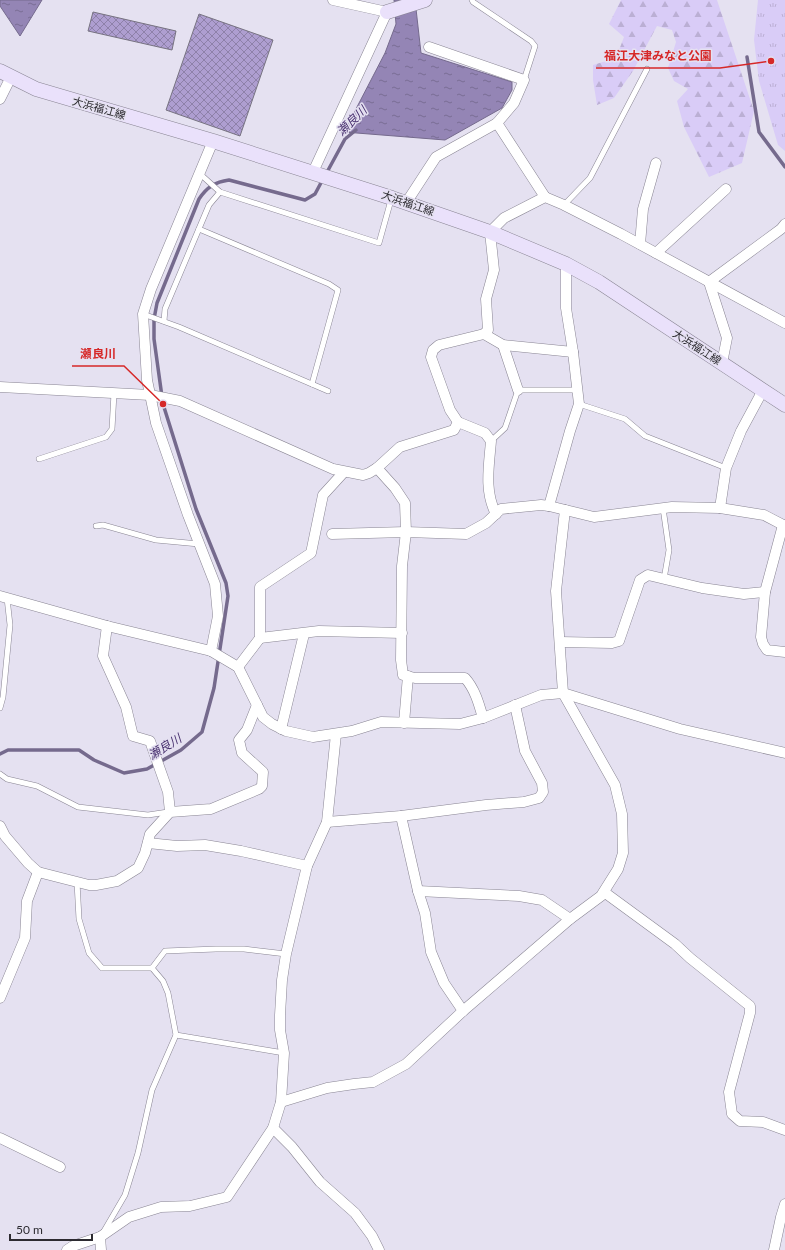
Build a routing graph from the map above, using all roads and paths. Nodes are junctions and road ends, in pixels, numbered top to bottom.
1 (333, 0) edge
2 (472, 0) edge
3 (422, 1) edge
4 (387, 12) junction
5 (429, 47) dead end
6 (647, 69) dead end
7 (6, 74) edge
8 (524, 80) junction
9 (0, 99) edge
10 (497, 123) junction
11 (212, 141) junction
12 (656, 163) dead end
13 (314, 172) junction
14 (200, 173) junction
15 (726, 189) dead end
16 (220, 192) junction
17 (392, 198) junction
18 (546, 198) junction
19 (406, 203) junction
20 (564, 205) junction
21 (785, 224) edge
22 (199, 229) junction
23 (490, 232) junction
24 (640, 244) junction
25 (656, 253) junction
26 (566, 264) junction
27 (710, 282) junction
28 (143, 314) junction
29 (164, 321) junction
30 (785, 323) edge
31 (484, 334) junction
32 (503, 345) junction
33 (573, 352) junction
34 (722, 363) junction
35 (312, 384) junction
36 (0, 387) edge
37 (518, 390) junction
38 (577, 390) junction
39 (763, 390) junction
40 (328, 391) dead end
41 (114, 393) junction
42 (150, 395) junction
43 (579, 404) junction
44 (785, 405) edge
45 (458, 422) junction
46 (491, 441) junction
47 (39, 459) dead end
48 (377, 468) junction
49 (726, 468) junction
50 (344, 472) junction
51 (549, 506) junction
52 (664, 508) junction
53 (720, 508) junction
54 (565, 510) junction
55 (496, 514) junction
56 (96, 526) dead end
57 (784, 526) edge
58 (406, 532) junction
59 (332, 534) dead end
60 (199, 544) junction
61 (664, 579) junction
62 (765, 592) junction
63 (3, 597) edge
64 (106, 626) junction
65 (402, 633) junction
66 (304, 634) junction
67 (260, 638) junction
68 (560, 642) junction
69 (212, 651) junction
70 (785, 652) edge
71 (238, 667) junction
72 (408, 676) junction
73 (563, 693) junction
74 (257, 706) junction
75 (515, 706) junction
76 (0, 708) edge
77 (483, 718) junction
78 (404, 723) junction
79 (281, 728) junction
80 (336, 734) junction
81 (785, 753) edge
82 (0, 774) edge
83 (170, 812) junction
84 (401, 816) junction
85 (328, 822) junction
86 (0, 826) edge
87 (148, 843) junction
88 (307, 866) junction
89 (38, 872) junction
90 (77, 882) junction
91 (418, 890) junction
92 (604, 892) junction
93 (570, 919) junction
94 (286, 954) junction
95 (152, 968) junction
96 (0, 998) edge
97 (463, 1011) junction
98 (176, 1035) junction
99 (284, 1053) junction
100 (281, 1102) junction
101 (273, 1128) junction
102 (785, 1130) edge
103 (0, 1138) edge
104 (60, 1167) dead end
105 (785, 1204) edge
106 (100, 1237) junction
107 (67, 1250) edge
108 (101, 1250) edge
109 (380, 1250) edge
110 (774, 1250) edge

1 - 4 street
2 - 8 lane
3 - 4 main road
4 - 13 street
5 - 8 street
6 - 20 lane
7 - 9 street
7 - 11 main road, 大浜福江線
8 - 10 street
10 - 18 street
10 - 19 street
11 - 13 main road, 大浜福江線
11 - 14 street
12 - 24 street
13 - 17 main road, 大浜福江線
14 - 16 lane
14 - 28 street
15 - 25 street
16 - 17 lane
16 - 22 lane
17 - 19 main road, 大浜福江線
18 - 20 street
18 - 23 street
19 - 23 main road, 大浜福江線
20 - 24 street
21 - 27 street
22 - 29 lane
22 - 35 lane
23 - 26 main road, 大浜福江線
23 - 31 street
24 - 25 street
25 - 27 street
26 - 33 street
26 - 34 main road, 大浜福江線
27 - 30 street
27 - 34 street
28 - 29 lane
28 - 42 street
29 - 35 lane
31 - 32 street
31 - 45 street
32 - 33 street
32 - 37 street
33 - 38 street
34 - 39 main road, 大浜福江線
35 - 40 lane
36 - 41 street
37 - 38 lane
37 - 46 lane
38 - 43 street
39 - 44 main road, 大浜福江線
39 - 49 street
41 - 42 street
41 - 47 lane
42 - 50 street
42 - 60 street
43 - 49 lane
43 - 51 street
45 - 46 street
45 - 48 street
46 - 55 street
48 - 50 street
48 - 58 street
49 - 53 street
50 - 67 street
51 - 54 street
51 - 55 street
52 - 53 street
52 - 54 street
52 - 61 lane
53 - 57 street
54 - 68 street
55 - 58 street
56 - 60 lane
57 - 62 street
58 - 59 street
58 - 65 street
60 - 69 street
61 - 62 street
61 - 68 street
62 - 70 street
63 - 64 street
63 - 76 lane
64 - 69 street
64 - 83 street
65 - 66 street
65 - 72 street
66 - 67 street
66 - 79 street
67 - 71 street
68 - 73 street
69 - 71 street
71 - 74 street
72 - 77 street
72 - 78 street
73 - 75 street
73 - 81 street
73 - 92 street
74 - 79 street
74 - 83 street
75 - 77 street
75 - 84 street
77 - 78 street
78 - 80 street
79 - 80 street
80 - 85 street
82 - 83 lane
83 - 87 street
84 - 85 street
84 - 91 street
85 - 88 street
86 - 89 street
87 - 88 street
87 - 90 street
88 - 94 street
89 - 90 street
89 - 96 street
90 - 95 lane
91 - 93 street
91 - 97 street
92 - 93 street
92 - 102 street
93 - 97 street
94 - 95 lane
94 - 99 street
95 - 98 lane
97 - 100 street
98 - 99 lane
98 - 106 lane
99 - 100 street
100 - 101 street
101 - 106 street
101 - 109 street
103 - 104 street
105 - 110 street
106 - 107 street
106 - 108 street

